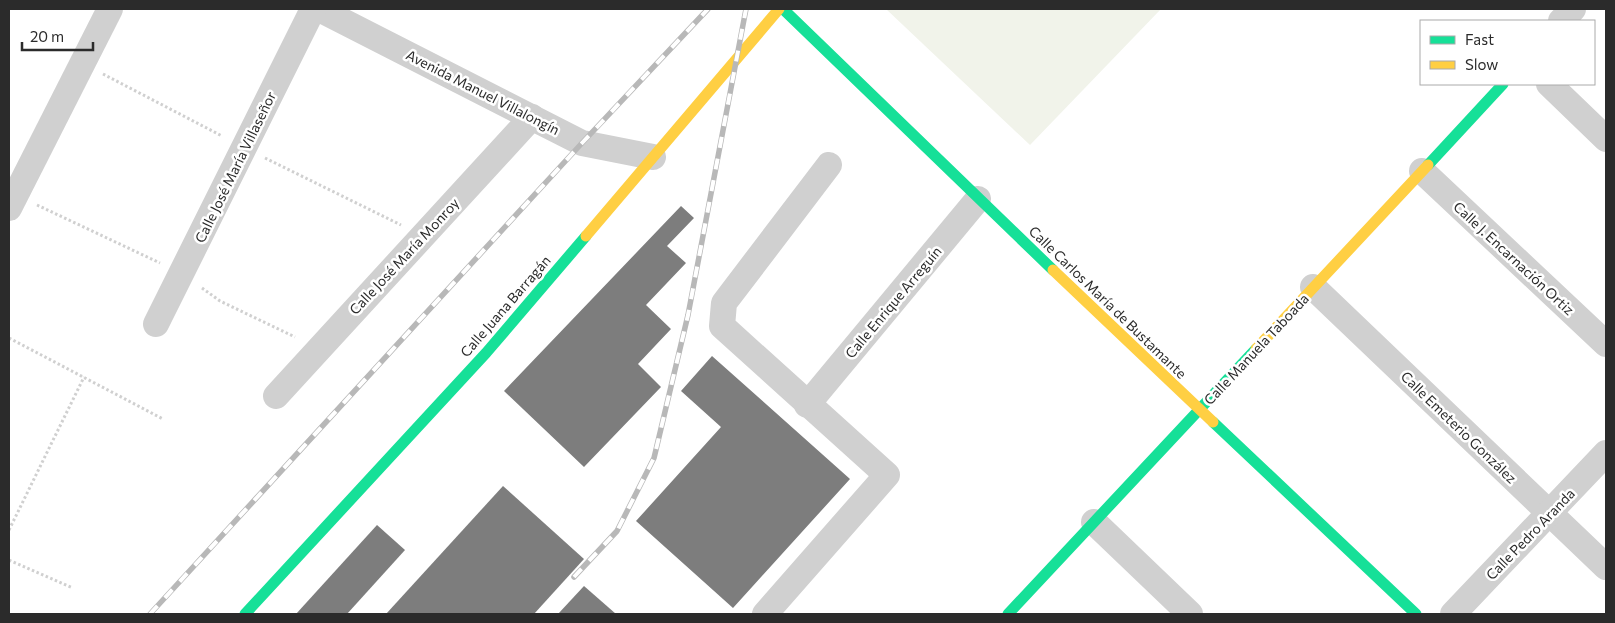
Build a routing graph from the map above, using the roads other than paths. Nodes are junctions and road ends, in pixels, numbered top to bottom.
1 (110, 9) edge
2 (313, 9) edge
3 (319, 9) edge
4 (781, 9) edge
5 (1573, 9) edge
6 (1562, 20) edge
7 (1502, 85) edge
8 (1550, 85) edge
9 (532, 117) junction
10 (1606, 139) edge
11 (653, 157) junction
12 (829, 165) dead end
13 (1422, 172) junction
14 (978, 198) junction
15 (9, 208) edge
16 (1313, 287) junction
17 (156, 324) dead end
18 (1606, 344) edge
19 (276, 396) dead end
20 (807, 405) junction
21 (1200, 409) junction
22 (1606, 453) edge
23 (1550, 514) junction
24 (1094, 522) junction
25 (1606, 567) edge
26 (245, 614) edge
27 (765, 614) edge
28 (1008, 614) edge
29 (1190, 614) edge
30 (1416, 614) edge
31 (1453, 614) edge

1 - 15 street
2 - 17 street, Calle José María Villaseñor
3 - 9 street, Avenida Manuel Villalongín
4 - 11 street, Calle Juana Barragán
4 - 14 street, Calle Carlos María de Bustamante
5 - 6 street
7 - 13 street, Calle Manuela Taboada
8 - 10 street
9 - 11 street, Avenida Manuel Villalongín
9 - 19 street, Calle José María Monroy
11 - 26 street, Calle Juana Barragán
12 - 20 street
13 - 16 street, Calle Manuela Taboada
13 - 18 street, Calle J. Encarnación Ortiz
14 - 20 street, Calle Enrique Arreguín
14 - 21 street, Calle Carlos María de Bustamante
16 - 21 street, Calle Manuela Taboada
16 - 23 street, Calle Emeterio González
20 - 27 street
21 - 24 street, Calle Manuela Taboada
21 - 30 street, Calle Carlos María de Bustamante
22 - 23 street, Calle Pedro Aranda
23 - 25 street, Calle Emeterio González
23 - 31 street, Calle Pedro Aranda
24 - 28 street, Calle Manuela Taboada
24 - 29 street

